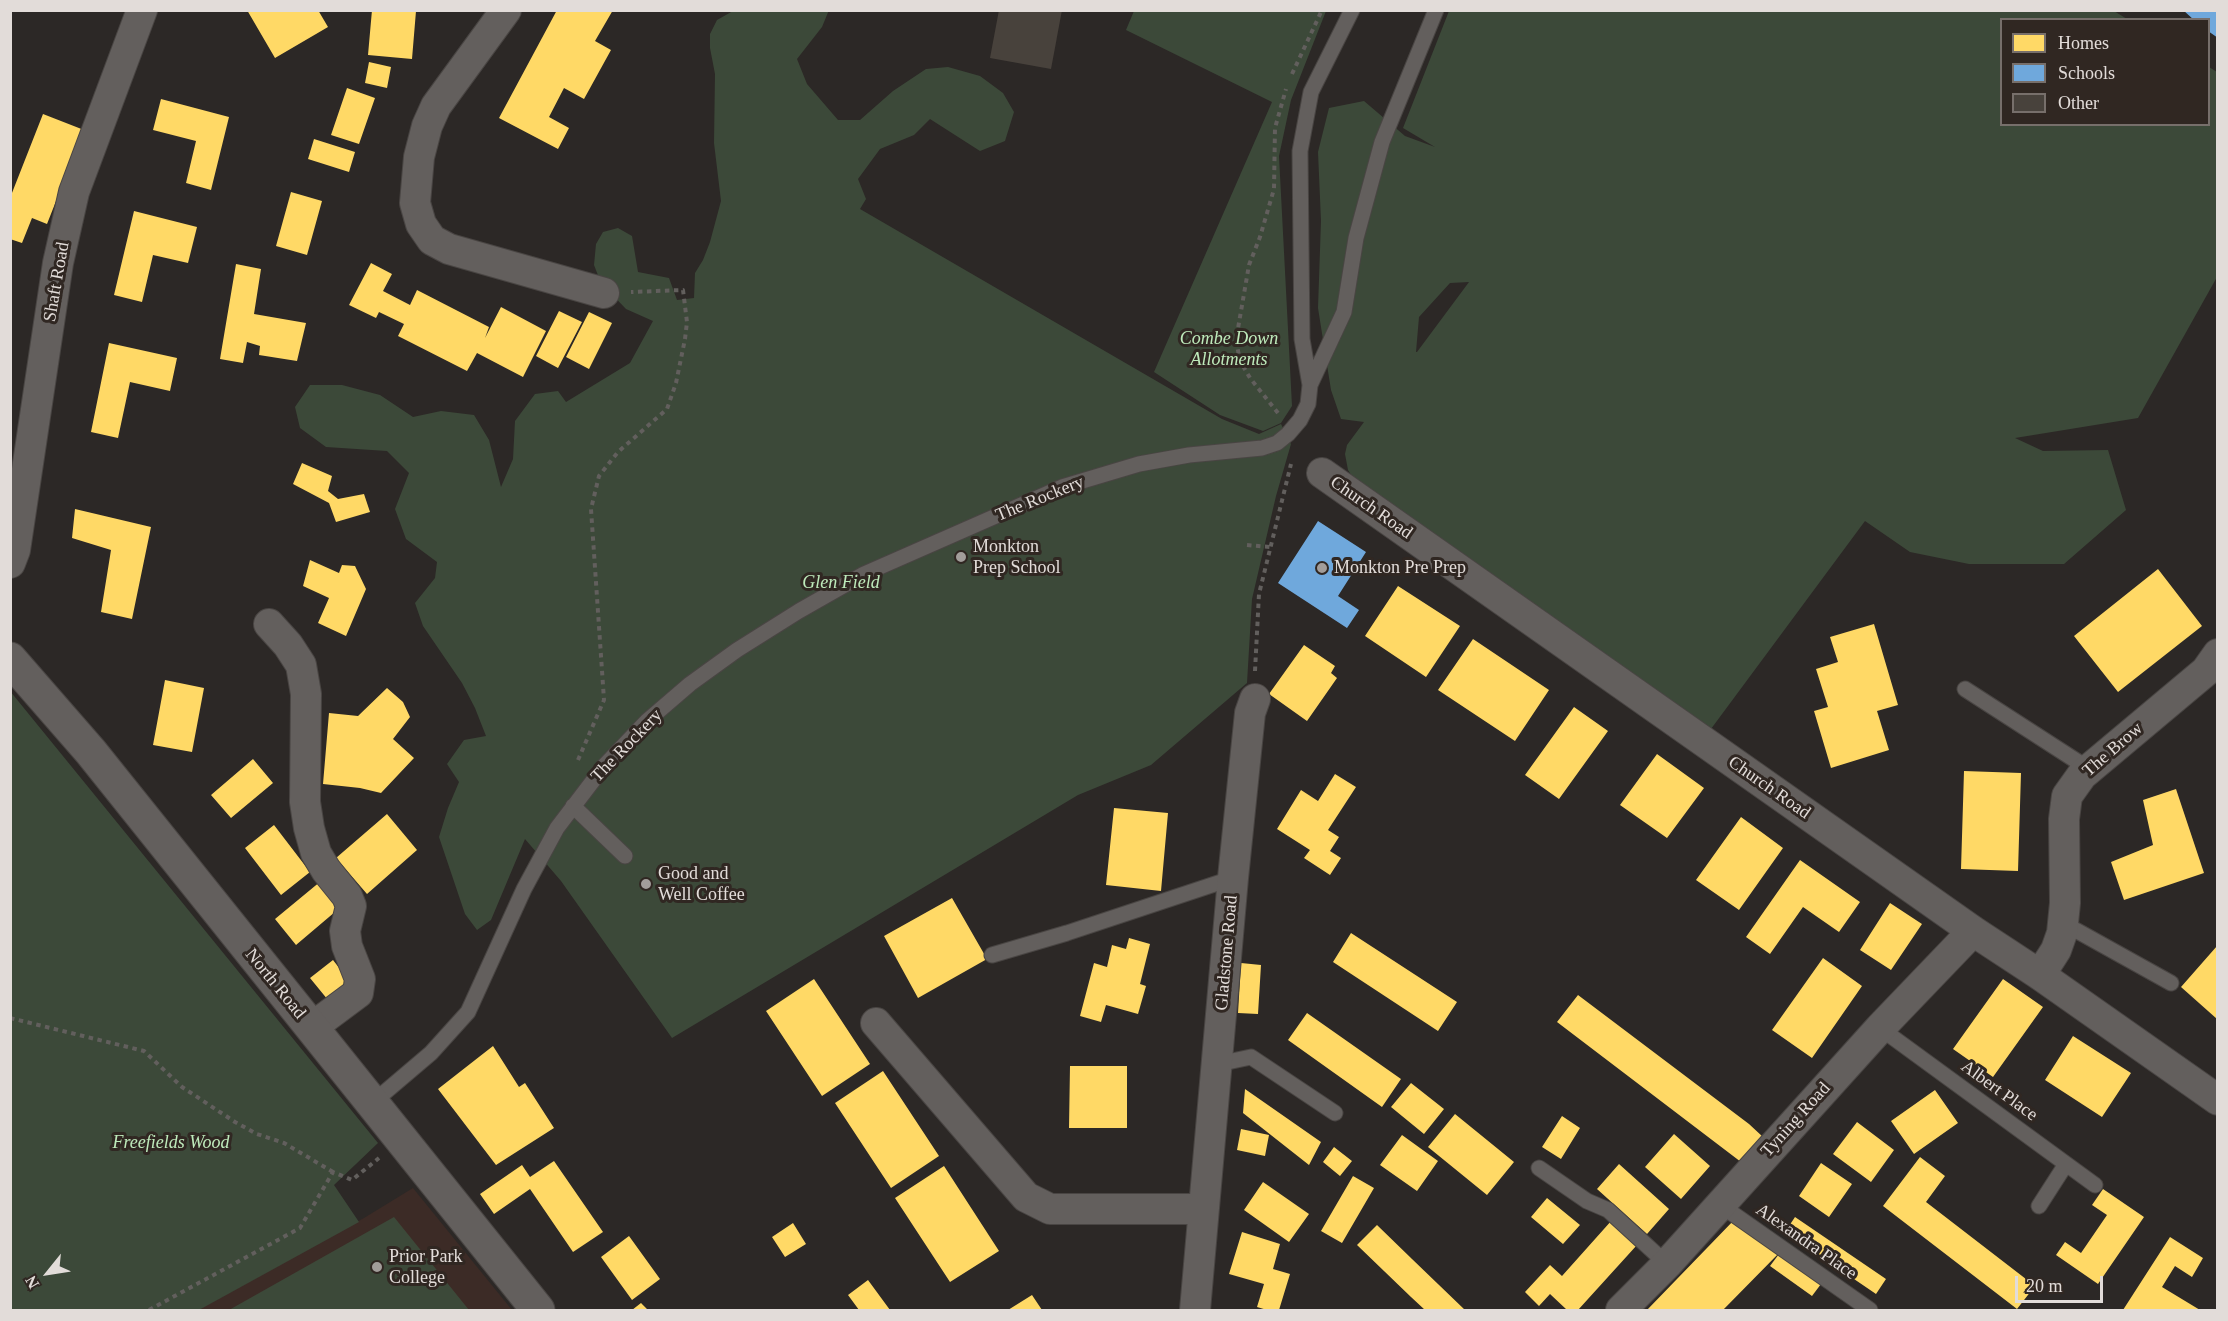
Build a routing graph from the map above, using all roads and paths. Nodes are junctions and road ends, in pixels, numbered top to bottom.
1 (142, 10) edge
2 (506, 10) edge
3 (1322, 10) edge
4 (1352, 10) edge
5 (1436, 10) edge
6 (604, 292) joint
7 (1310, 386) junction
8 (1292, 430) junction
9 (1322, 473) dead end
10 (1247, 545) dead end
11 (1270, 547) dead end
12 (10, 563) edge
13 (269, 624) dead end
14 (2217, 654) edge
15 (10, 658) edge
16 (1965, 689) dead end
17 (1255, 699) dead end
18 (576, 764) dead end
19 (2089, 769) junction
20 (573, 806) junction
21 (625, 856) dead end
22 (1233, 878) junction
23 (2063, 923) junction
24 (1973, 931) junction
25 (992, 956) dead end
26 (2040, 975) junction
27 (2171, 983) dead end
28 (10, 1018) edge
29 (876, 1023) dead end
30 (311, 1028) junction
31 (1880, 1028) junction
32 (1218, 1064) junction
33 (2217, 1100) edge
34 (371, 1104) junction
35 (1335, 1113) dead end
36 (400, 1140) junction
37 (2066, 1164) junction
38 (1539, 1168) dead end
39 (333, 1172) junction
40 (2094, 1185) dead end
41 (1719, 1204) junction
42 (2039, 1206) dead end
43 (1203, 1209) junction
44 (1667, 1264) junction
45 (149, 1311) edge
46 (538, 1311) edge
47 (1195, 1311) edge
48 (1621, 1311) edge
49 (1870, 1311) edge

1 - 12 street, Shaft Road
2 - 6 street
3 - 8 path
4 - 7 lane
5 - 7 lane
6 - 18 path
7 - 8 lane, The Rockery
8 - 20 lane, The Rockery
9 - 24 street, Church Road
10 - 11 path
13 - 30 street
14 - 19 street, The Brow
15 - 30 street, North Road
16 - 19 lane
17 - 22 street, Gladstone Road
19 - 23 street, The Brow
20 - 21 lane
20 - 34 lane, The Rockery
22 - 25 lane
22 - 32 street, Gladstone Road
23 - 26 street, The Brow
23 - 27 lane
24 - 26 street, Church Road
24 - 31 street, Tyning Road
26 - 33 street, Church Road
28 - 39 path
29 - 43 street
30 - 34 street, North Road
31 - 37 lane, Albert Place
31 - 41 street, Tyning Road
32 - 35 lane
32 - 43 street, Gladstone Road
34 - 36 street, North Road
36 - 39 path
36 - 46 street, North Road
37 - 40 lane, Albert Place
37 - 42 lane
38 - 44 lane
39 - 45 path
41 - 44 street, Tyning Road
41 - 49 lane, Alexandra Place
43 - 47 street, Gladstone Road
44 - 48 street, Tyning Road

